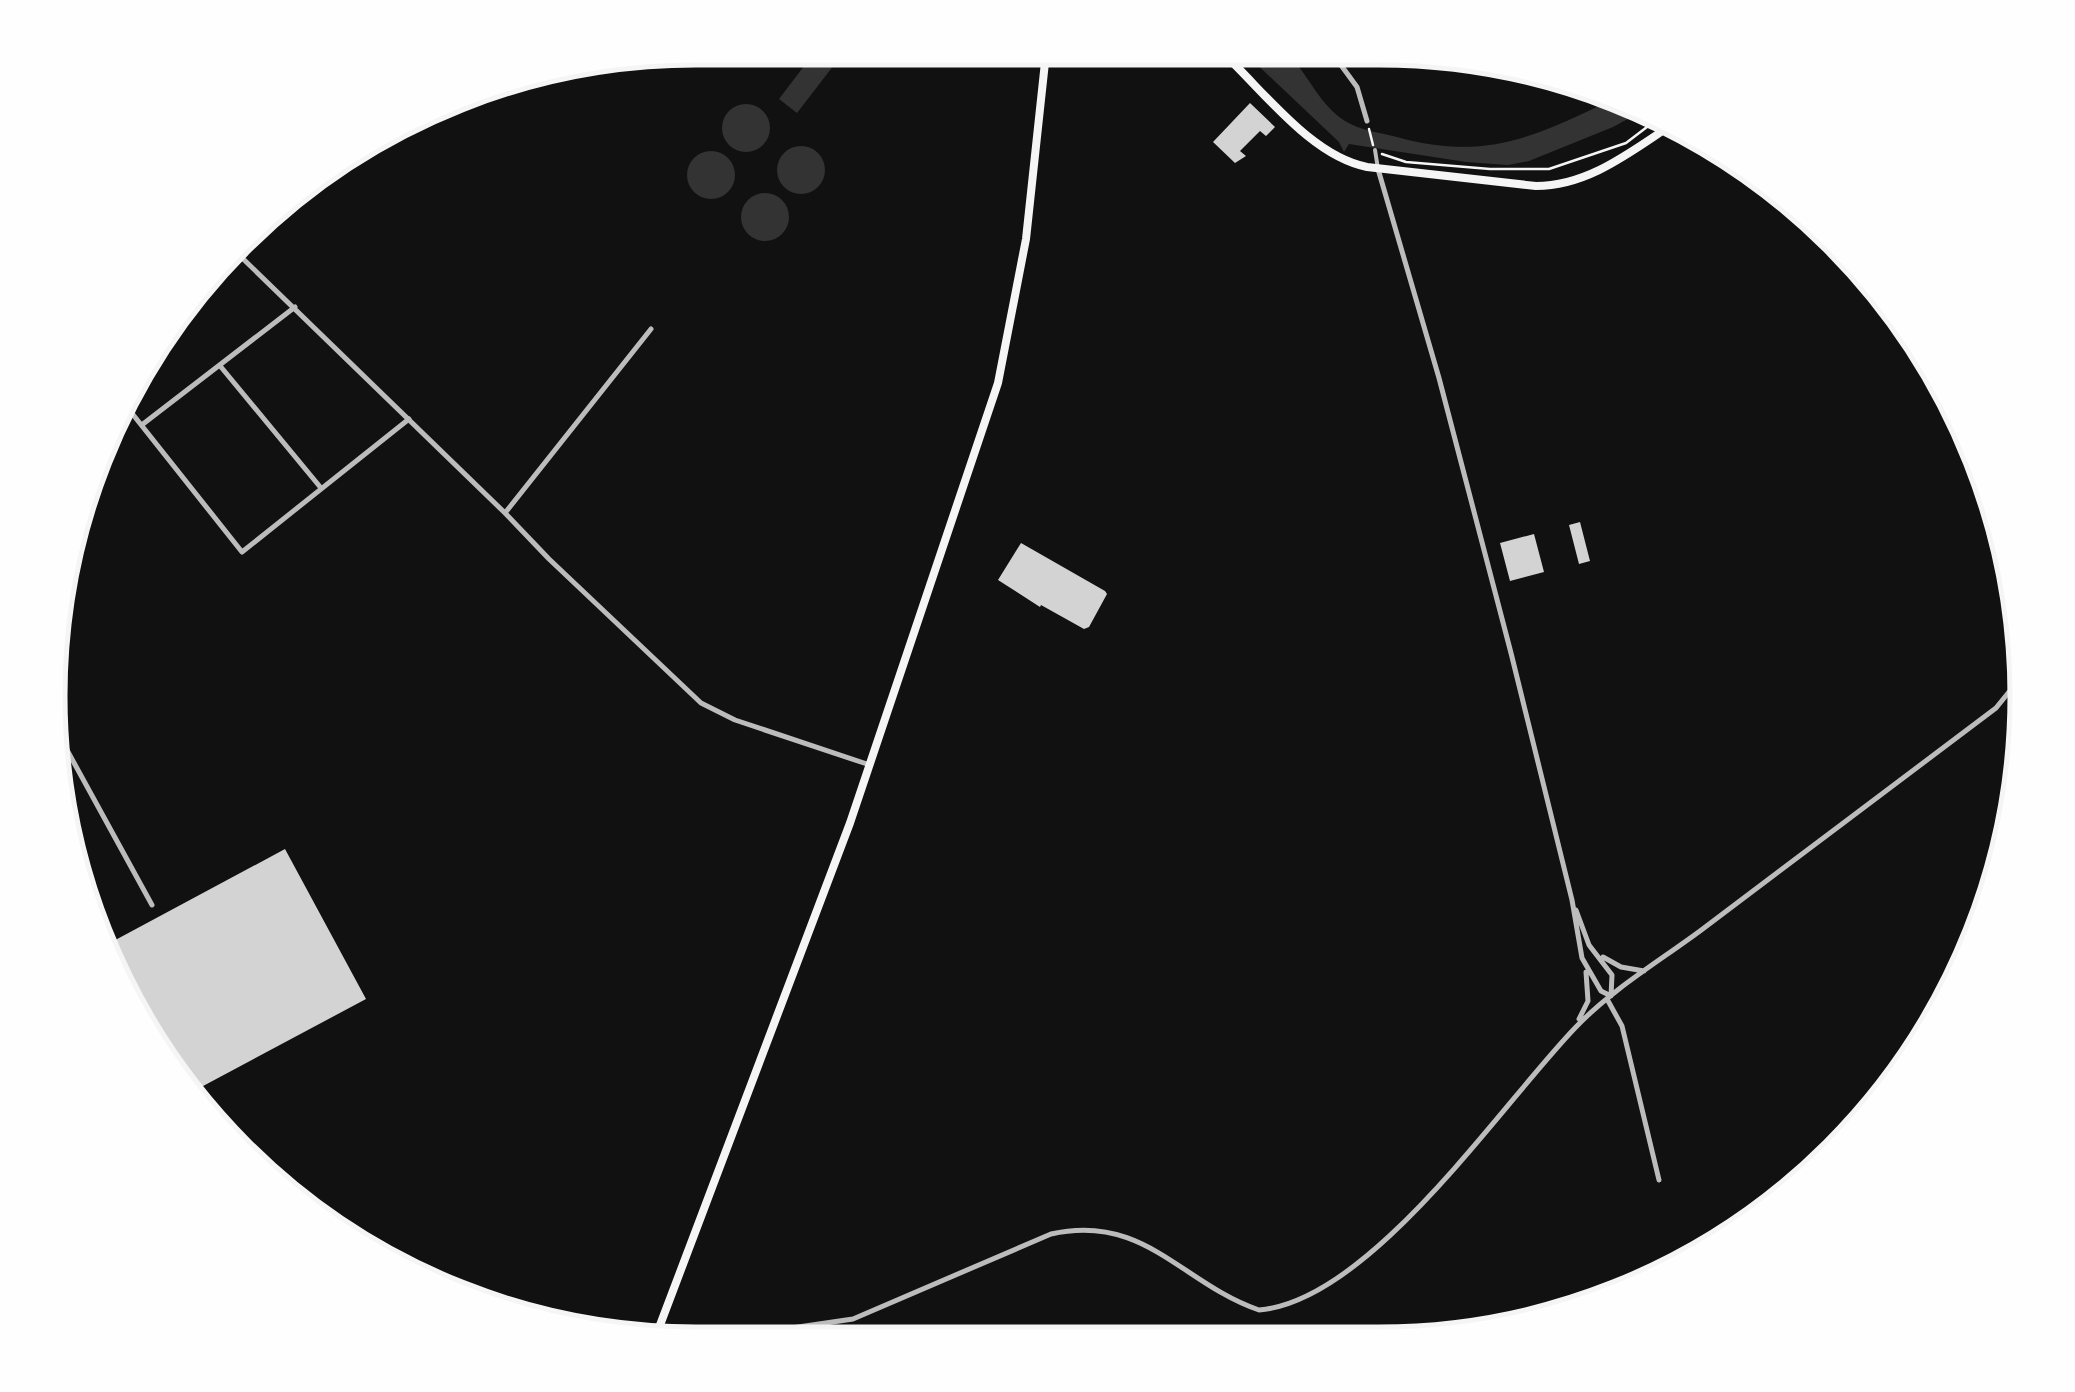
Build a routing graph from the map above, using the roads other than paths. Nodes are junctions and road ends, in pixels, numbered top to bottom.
1 (1045, 65) edge
2 (1235, 65) edge
3 (1340, 65) edge
4 (1368, 124) road end
5 (1662, 132) edge
6 (1374, 150) road end
7 (1378, 168) junction
8 (243, 258) edge
9 (295, 307) junction
10 (651, 328) dead end
11 (220, 367) junction
12 (132, 413) edge
13 (408, 419) junction
14 (141, 425) junction
15 (321, 489) junction
16 (505, 512) junction
17 (2010, 691) edge
18 (67, 751) edge
19 (870, 765) junction
20 (1572, 900) junction
21 (152, 906) dead end
22 (1596, 953) junction
23 (1585, 967) junction
24 (1646, 971) junction
25 (1609, 997) junction
26 (1576, 1026) junction
27 (1659, 1180) dead end
28 (660, 1326) edge
29 (799, 1327) edge

1 - 19 main road
2 - 7 main road
3 - 4 street
5 - 7 main road
6 - 7 street
7 - 20 street
8 - 9 street
9 - 11 street
9 - 13 street
10 - 16 street
11 - 14 street
11 - 15 street
12 - 14 street
13 - 15 street
13 - 16 street
14 - 15 street
16 - 19 street
17 - 24 street
18 - 21 street
19 - 28 main road
20 - 22 street
20 - 23 street
22 - 24 street
22 - 25 street
23 - 25 street
23 - 26 street
24 - 25 street
25 - 26 street
25 - 27 street
26 - 29 street

